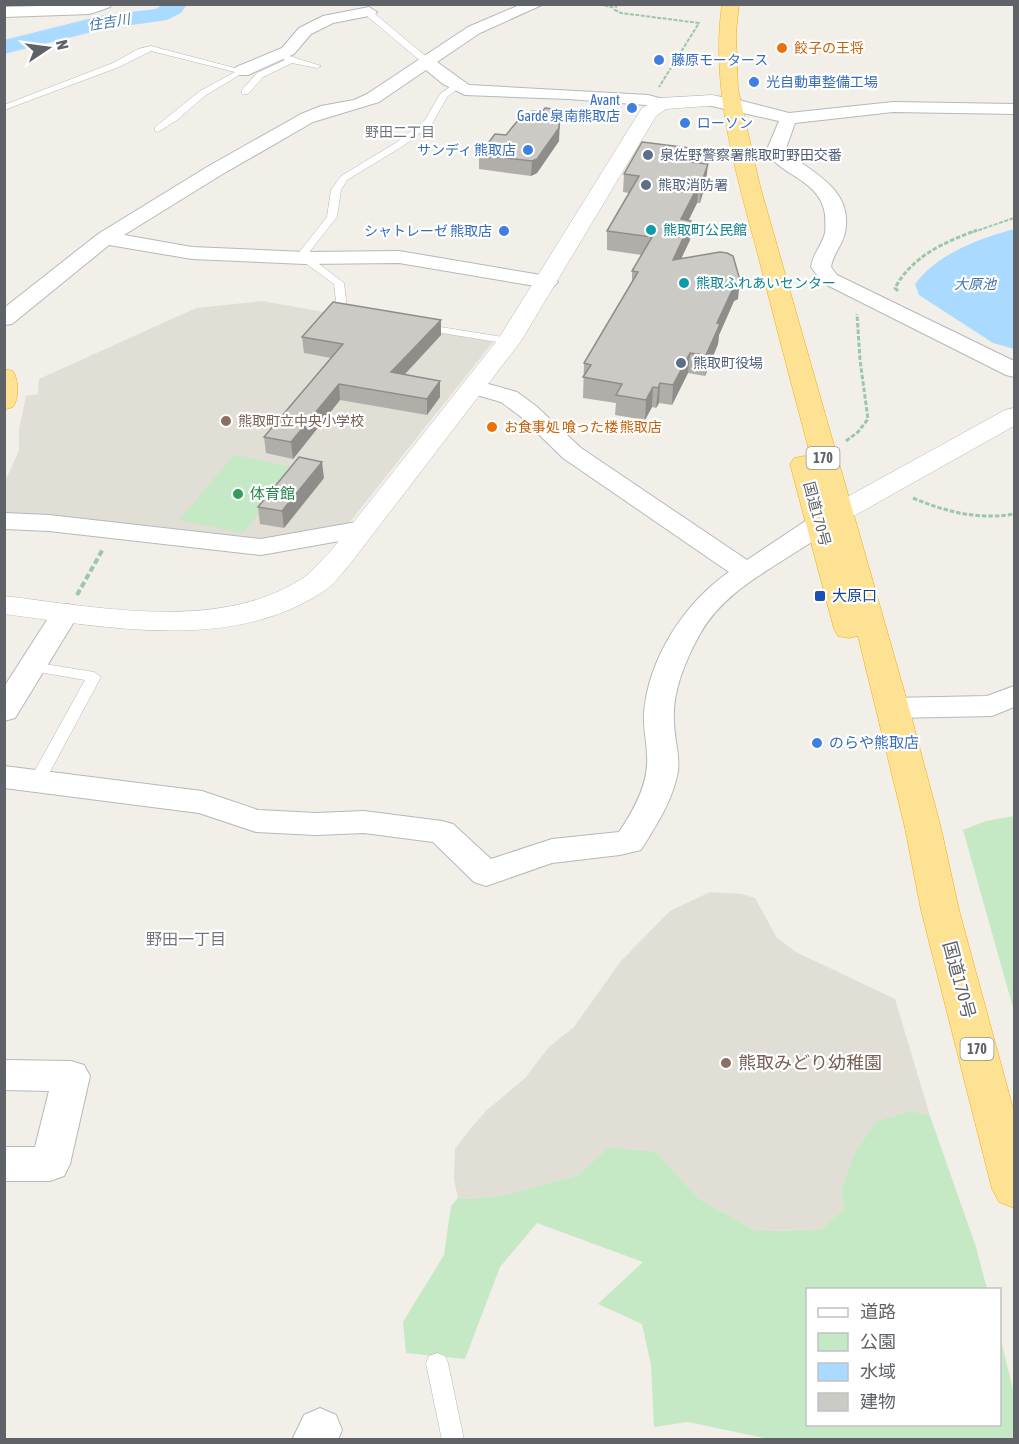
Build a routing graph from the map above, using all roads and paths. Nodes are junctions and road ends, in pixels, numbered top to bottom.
1 (105, 4) edge
2 (537, 4) edge
3 (599, 4) edge
4 (715, 4) edge
5 (731, 4) edge
6 (616, 6) edge
7 (370, 10) edge
8 (4, 12) edge
9 (286, 57) junction
10 (426, 61) junction
11 (317, 66) dead end
12 (242, 71) junction
13 (457, 86) junction
14 (717, 89) junction
15 (245, 92) dead end
16 (659, 97) junction
17 (4, 108) edge
18 (1014, 109) edge
19 (789, 118) junction
20 (158, 129) dead end
21 (1014, 218) edge
22 (105, 238) junction
23 (305, 258) junction
24 (547, 282) junction
25 (856, 292) junction
26 (899, 293) dead end
27 (370, 318) edge
28 (4, 319) edge
29 (405, 324) edge
30 (509, 341) junction
31 (1014, 370) edge
32 (4, 376) edge
33 (474, 387) junction
34 (4, 402) edge
35 (1014, 416) edge
36 (819, 445) junction
37 (888, 484) junction
38 (1014, 514) edge
39 (830, 518) junction
40 (4, 521) edge
41 (362, 529) junction
42 (114, 530) junction
43 (747, 572) junction
44 (4, 605) edge
45 (66, 612) junction
46 (32, 667) junction
47 (1014, 695) edge
48 (893, 708) junction
49 (4, 711) edge
50 (4, 777) edge
51 (37, 781) junction
52 (940, 910) junction
53 (4, 1075) edge
54 (4, 1164) edge
55 (1014, 1188) edge
56 (437, 1363) dead end
57 (453, 1440) edge

1 - 8 street
2 - 10 street
3 - 6 path
4 - 14 highway, 国道170号 / 170
5 - 14 highway, 国道170号 / 170
6 - 16 path
7 - 9 street
7 - 10 lane
9 - 11 lane
9 - 12 street
9 - 15 lane
10 - 13 street
10 - 22 street
12 - 17 lane
12 - 20 lane
13 - 16 street
13 - 23 lane
14 - 16 street
14 - 19 street
14 - 36 highway, 国道170号 / 170
14 - 39 highway, 国道170号 / 170
16 - 24 street
18 - 19 street
19 - 25 street
21 - 26 path
22 - 23 street
22 - 28 street
23 - 24 street
23 - 27 lane
24 - 30 street
25 - 31 street
25 - 36 path
29 - 30 lane
30 - 33 street
32 - 34 highway
33 - 41 street
33 - 43 street
35 - 37 street
36 - 39 highway, 国道170号 / 170
37 - 38 path
37 - 39 street
39 - 43 street
39 - 48 highway, 国道170号 / 170
39 - 52 highway, 国道170号 / 170
40 - 42 street
41 - 42 street
41 - 45 street
42 - 45 path
43 - 51 street
44 - 45 street
45 - 46 street
46 - 49 street
46 - 51 lane
47 - 48 street
48 - 52 highway, 国道170号 / 170
50 - 51 street
52 - 55 highway, 国道170号 / 170
53 - 54 street
56 - 57 lane

